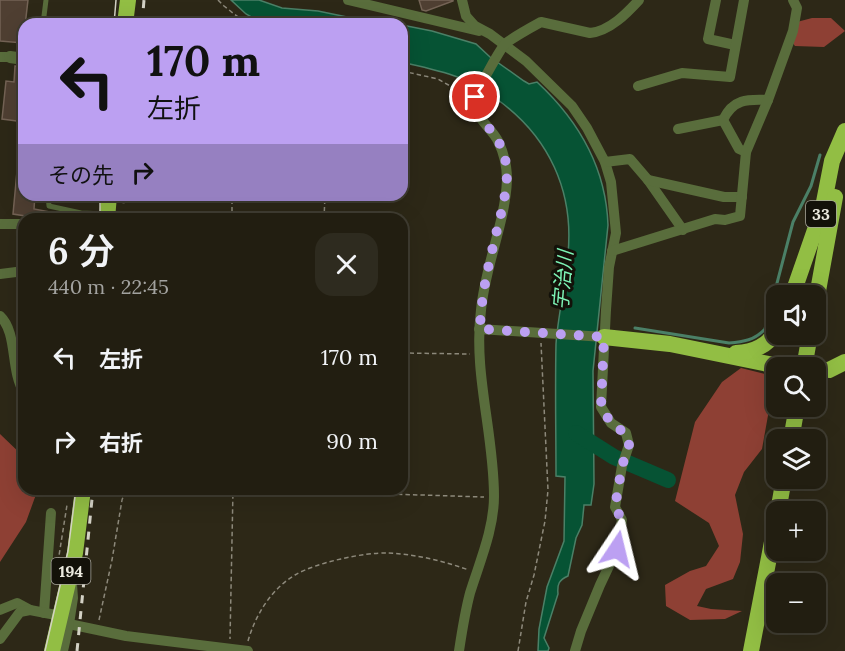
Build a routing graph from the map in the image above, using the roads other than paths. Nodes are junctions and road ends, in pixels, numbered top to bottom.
1 (46, 0) edge
2 (128, 0) edge
3 (348, 0) edge
4 (462, 0) edge
5 (639, 0) edge
6 (716, 0) edge
7 (744, 0) edge
8 (793, 0) edge
9 (44, 18) edge
10 (126, 18) edge
11 (490, 34) junction
12 (735, 45) junction
13 (502, 47) junction
14 (638, 86) dead end
15 (768, 100) junction
16 (723, 120) junction
17 (678, 129) dead end
18 (845, 131) edge
19 (845, 136) edge
20 (746, 152) junction
21 (605, 162) junction
22 (648, 180) junction
23 (742, 196) junction
24 (49, 201) edge
25 (81, 213) edge
26 (0, 224) edge
27 (18, 224) edge
28 (683, 230) junction
29 (612, 251) junction
30 (18, 272) edge
31 (0, 274) edge
32 (796, 285) edge
33 (819, 285) edge
34 (0, 316) edge
35 (480, 329) junction
36 (604, 337) junction
37 (766, 344) edge
38 (723, 354) junction
39 (845, 362) edge
40 (766, 363) edge
41 (829, 370) tunnel mouth
42 (18, 379) edge
43 (82, 495) edge
44 (51, 513) dead end
45 (768, 561) edge
46 (0, 610) edge
47 (30, 610) junction
48 (44, 613) junction
49 (65, 620) junction
50 (0, 639) edge
51 (52, 651) edge
52 (63, 651) edge
53 (247, 651) edge
54 (459, 651) edge
55 (575, 651) edge
56 (751, 651) edge

1 - 9 lane
2 - 10 highway
3 - 11 street
4 - 11 street
5 - 13 street
6 - 12 street
7 - 12 street
8 - 15 street
11 - 13 street
12 - 14 street
13 - 21 street
13 - 35 street
15 - 16 street
15 - 20 street
16 - 17 street
16 - 20 street
18 - 32 highway, 33
19 - 33 highway, 33
20 - 23 street
21 - 22 street
21 - 29 street
22 - 23 street
22 - 28 street
23 - 28 street
24 - 25 lane
26 - 27 street
28 - 29 street
29 - 36 street
30 - 31 street
34 - 42 street
35 - 36 street
35 - 54 street
36 - 38 highway
36 - 55 street
37 - 38 highway
38 - 40 highway
39 - 41 highway
43 - 49 highway, 194
44 - 48 street
45 - 56 highway
46 - 47 street
47 - 48 street
47 - 50 street
48 - 49 street
49 - 51 highway, 194
49 - 52 street
49 - 53 street

